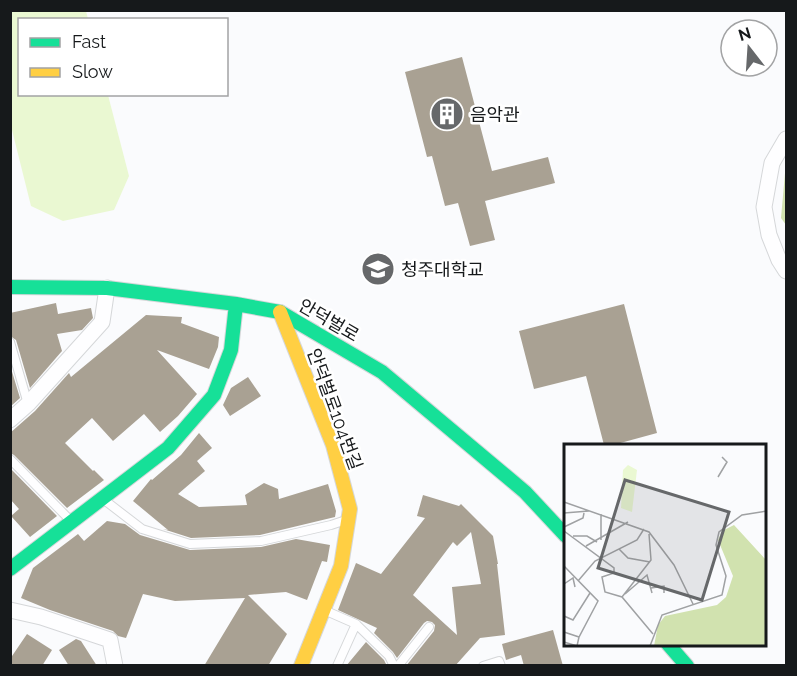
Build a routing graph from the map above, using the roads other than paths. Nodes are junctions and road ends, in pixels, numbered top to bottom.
1 (786, 139) edge
2 (786, 271) edge
3 (10, 287) edge
4 (107, 288) junction
5 (236, 304) junction
6 (280, 312) junction
7 (10, 342) edge
8 (28, 404) junction
9 (10, 420) edge
10 (10, 459) edge
11 (102, 498) junction
12 (348, 519) junction
13 (72, 521) junction
14 (564, 534) edge
15 (10, 569) edge
16 (10, 610) edge
17 (324, 610) junction
18 (356, 624) junction
19 (429, 627) dead end
20 (669, 646) edge
21 (115, 666) edge
22 (301, 666) edge
23 (337, 666) edge
24 (396, 666) edge
25 (483, 666) edge
26 (501, 666) edge
27 (687, 666) edge

1 - 2 street
3 - 4 street, 안덕벌로
4 - 5 street, 안덕벌로
4 - 8 street
5 - 6 street, 안덕벌로
5 - 11 street
6 - 12 street, 안덕벌로104번길
6 - 14 street, 안덕벌로
7 - 8 lane
8 - 9 street
10 - 13 lane
11 - 12 lane
11 - 13 street
12 - 17 street, 안덕벌로104번길
13 - 15 street
16 - 21 street
17 - 18 lane
17 - 22 street, 안덕벌로104번길
18 - 23 lane
18 - 24 lane
19 - 24 lane
20 - 27 street
25 - 26 lane

